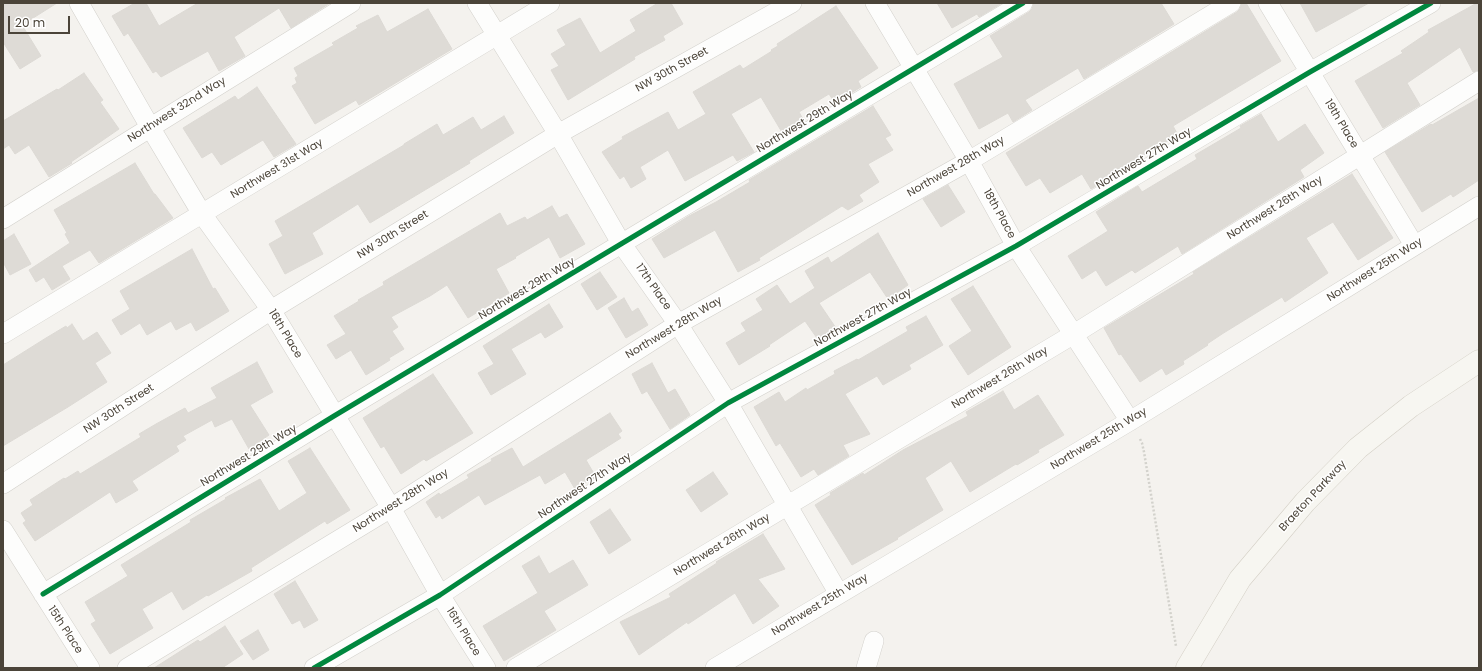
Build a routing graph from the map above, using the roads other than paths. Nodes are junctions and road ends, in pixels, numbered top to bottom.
1 (79, 3) edge
2 (351, 3) edge
3 (477, 3) edge
4 (550, 3) edge
5 (792, 3) edge
6 (875, 3) edge
7 (1023, 3) edge
8 (1231, 3) edge
9 (1268, 3) edge
10 (1431, 3) edge
11 (497, 36) junction
12 (913, 69) junction
13 (1310, 72) junction
14 (1479, 81) edge
15 (150, 127) junction
16 (558, 134) junction
17 (1360, 155) junction
18 (969, 161) junction
19 (1479, 206) edge
20 (202, 214) junction
21 (3, 218) edge
22 (621, 243) junction
23 (1414, 245) junction
24 (1016, 246) junction
25 (271, 310) junction
26 (678, 324) junction
27 (3, 334) edge
28 (1074, 334) junction
29 (1479, 361) edge
30 (728, 403) junction
31 (334, 416) junction
32 (1130, 421) junction
33 (3, 484) edge
34 (788, 506) junction
35 (391, 508) junction
36 (3, 530) edge
37 (43, 594) junction
38 (839, 594) junction
39 (440, 595) junction
40 (874, 641) dead end
41 (90, 668) edge
42 (127, 668) edge
43 (314, 668) edge
44 (486, 668) edge
45 (516, 668) edge
46 (715, 668) edge
47 (866, 668) edge
48 (1187, 668) edge

1 - 15 street, 16th Place
2 - 15 street, Northwest 32nd Way
3 - 11 street, 17th Place
4 - 11 street, Northwest 31st Way
5 - 16 street, NW 30th Street
6 - 12 street, 18th Place
7 - 12 street, Northwest 29th Way
8 - 18 street, Northwest 28th Way
9 - 13 street, 19th Place
10 - 13 street, Northwest 27th Way
11 - 16 street, 17th Place
11 - 20 street, Northwest 31st Way
12 - 18 street, 18th Place
12 - 22 street, Northwest 29th Way
13 - 17 street, 19th Place
13 - 24 street, Northwest 27th Way
14 - 17 street, Northwest 26th Way
15 - 20 street, 16th Place
15 - 21 street, Northwest 32nd Way
16 - 22 street, 17th Place
16 - 25 street, NW 30th Street
17 - 23 street, 19th Place
17 - 28 street, Northwest 26th Way
18 - 24 street, 18th Place
18 - 26 street, Northwest 28th Way
19 - 23 street, Northwest 25th Way
20 - 25 street, 16th Place
20 - 27 street, Northwest 31st Way
22 - 26 street, 17th Place
22 - 31 street, Northwest 29th Way
23 - 32 street, Northwest 25th Way
24 - 28 street, 18th Place
24 - 30 street, Northwest 27th Way
25 - 31 street, 16th Place
25 - 33 street, NW 30th Street
26 - 30 street, 17th Place
26 - 35 street, Northwest 28th Way
28 - 32 street, 18th Place
28 - 34 street, Northwest 26th Way
29 - 48 street, Braeton Parkway
30 - 34 street, 17th Place
30 - 39 street, Northwest 27th Way
31 - 35 street, 16th Place
31 - 37 street, Northwest 29th Way
32 - 38 street, Northwest 25th Way
34 - 38 street, 17th Place
34 - 45 street, Northwest 26th Way
35 - 39 street, 16th Place
35 - 42 street, Northwest 28th Way
36 - 37 street, 15th Place
37 - 41 street, 15th Place
38 - 46 street, Northwest 25th Way
39 - 43 street, Northwest 27th Way
39 - 44 street, 16th Place
40 - 47 street

